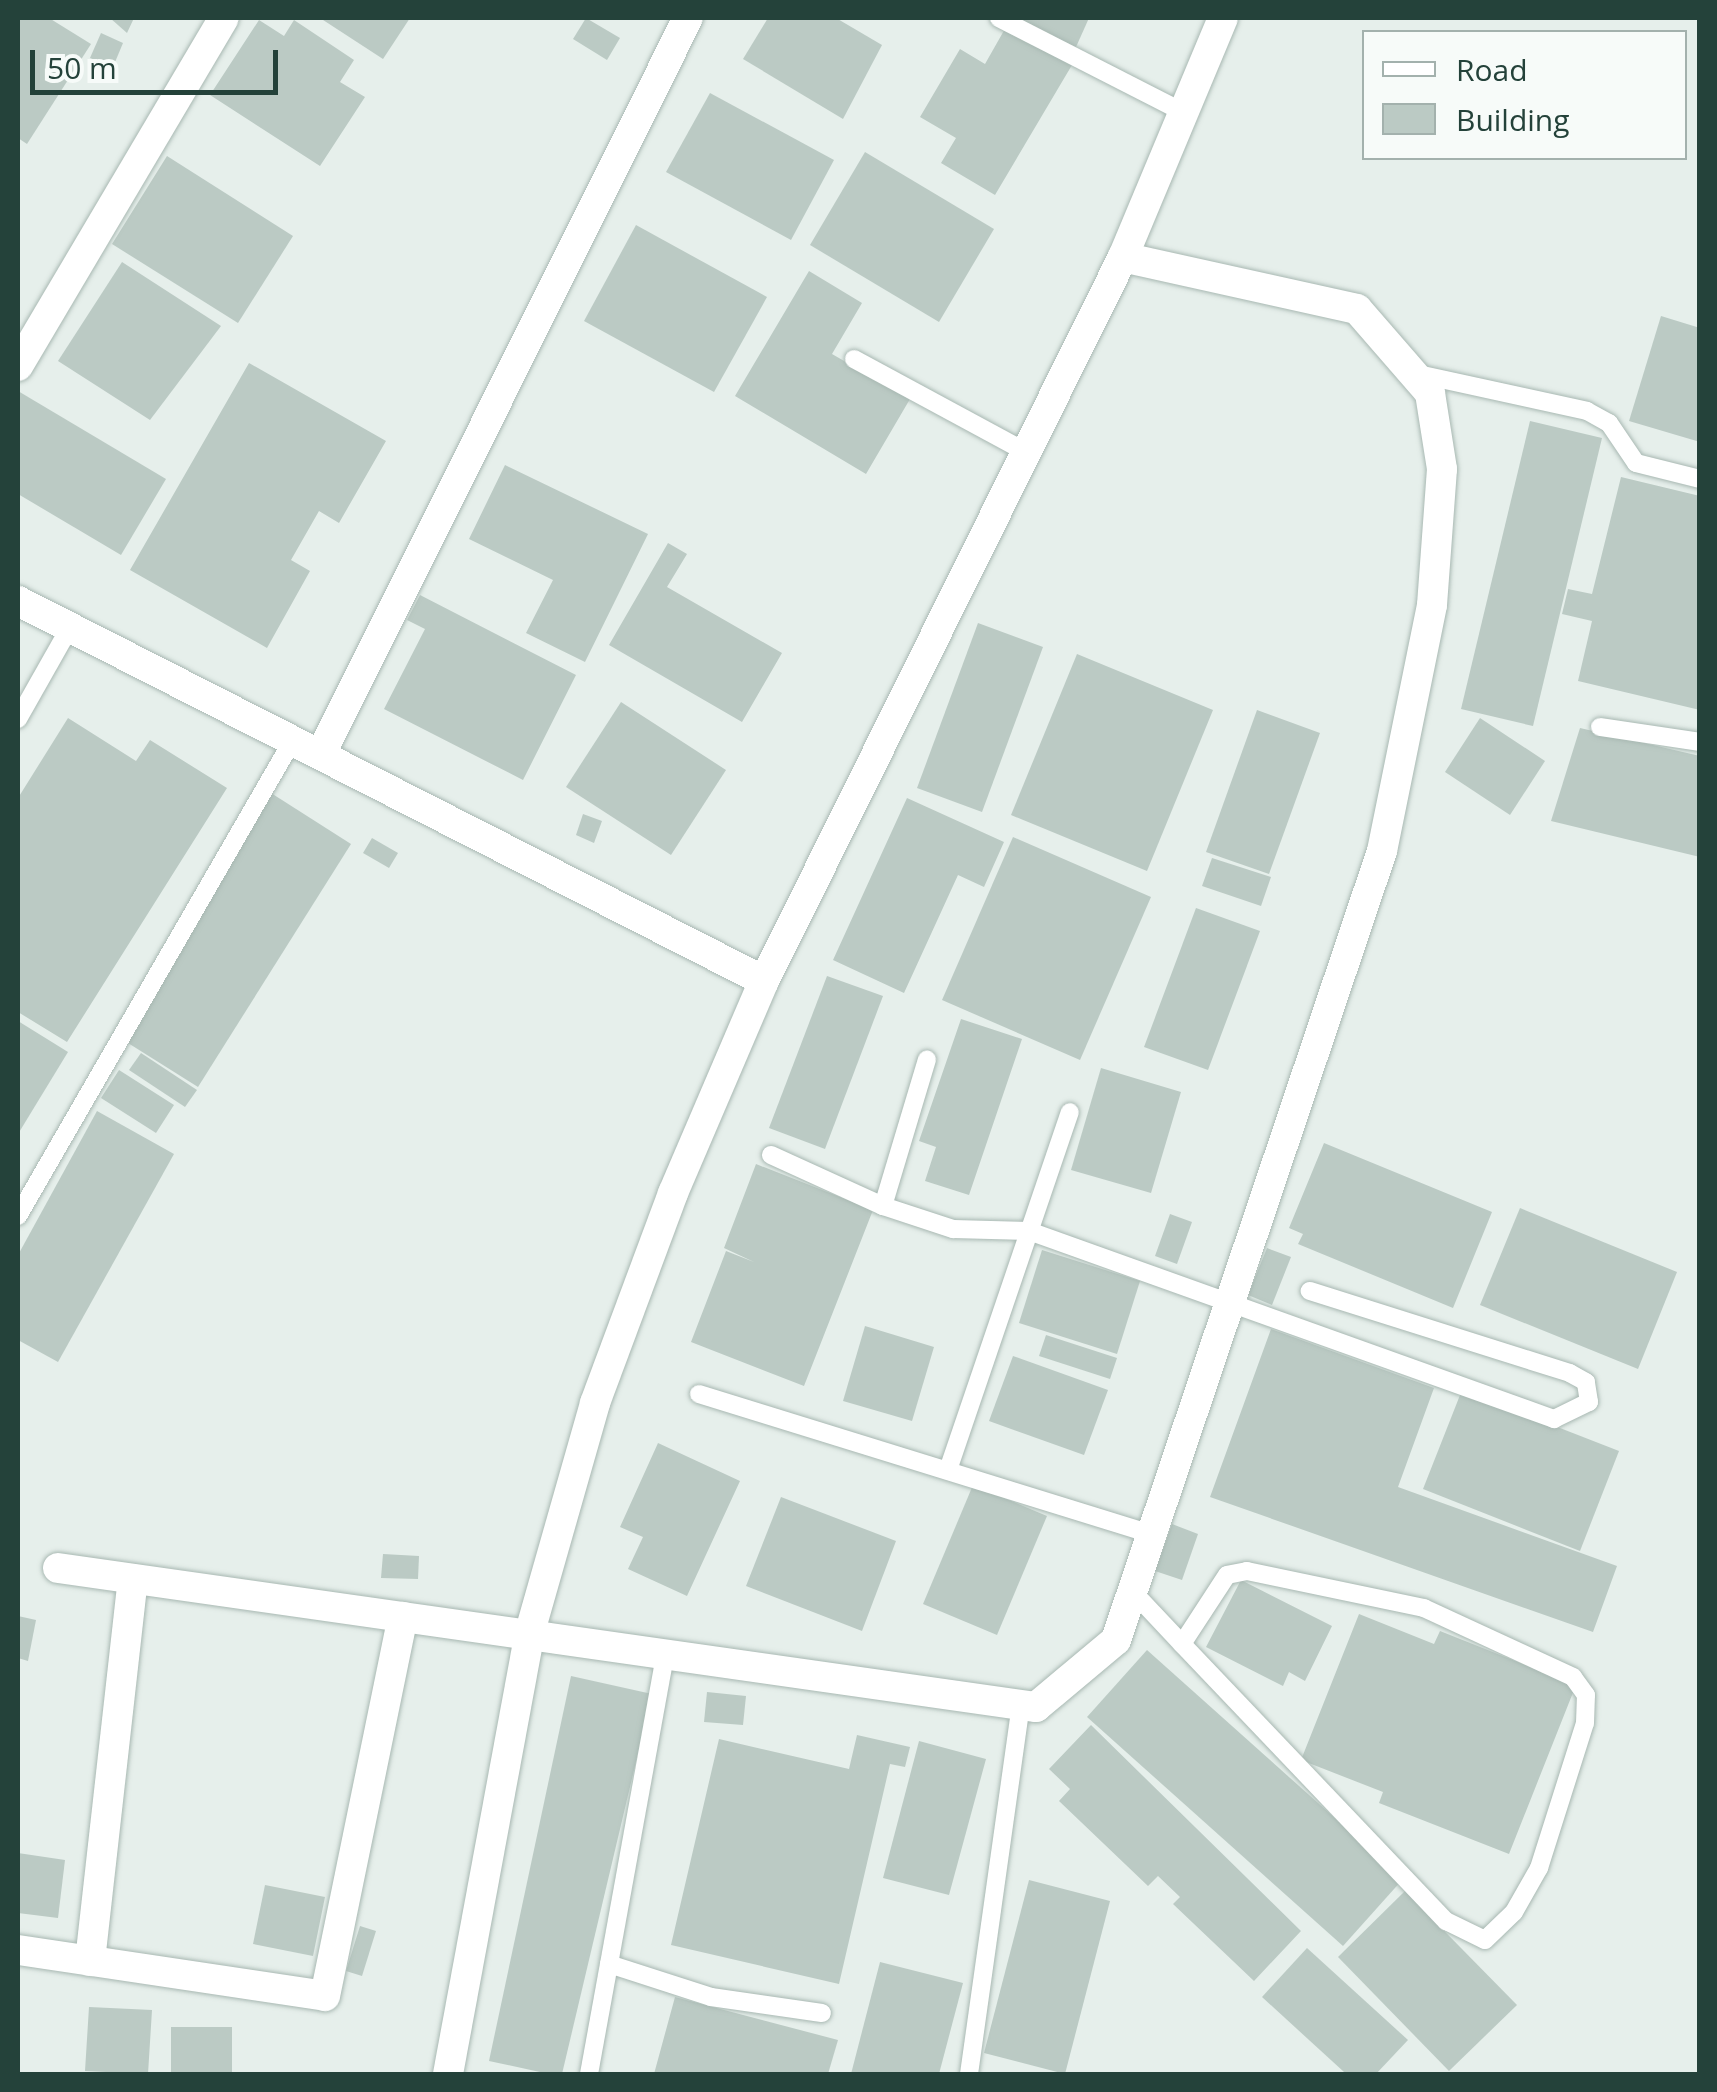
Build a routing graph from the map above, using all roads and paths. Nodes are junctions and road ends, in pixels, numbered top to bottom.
1 (224, 18) edge
2 (688, 18) edge
3 (999, 18) edge
4 (1223, 18) edge
5 (1184, 113) junction
6 (1123, 256) junction
7 (854, 359) dead end
8 (18, 366) edge
9 (1418, 374) junction
10 (1026, 452) junction
11 (1700, 479) edge
12 (18, 601) edge
13 (70, 627) junction
14 (18, 719) edge
15 (1600, 726) dead end
16 (294, 738) junction
17 (1700, 742) edge
18 (322, 752) junction
19 (764, 981) junction
20 (927, 1059) dead end
21 (1070, 1112) dead end
22 (771, 1156) dead end
23 (883, 1206) junction
24 (18, 1216) edge
25 (1029, 1232) junction
26 (1310, 1291) dead end
27 (1224, 1301) junction
28 (700, 1394) dead end
29 (948, 1470) junction
30 (1152, 1534) junction
31 (58, 1568) dead end
32 (133, 1579) junction
33 (1134, 1593) junction
34 (404, 1617) junction
35 (529, 1636) junction
36 (1182, 1644) junction
37 (665, 1654) junction
38 (1022, 1706) junction
39 (18, 1950) edge
40 (90, 1961) junction
41 (609, 1964) junction
42 (822, 2013) dead end
43 (448, 2074) edge
44 (589, 2074) edge
45 (969, 2074) edge

1 - 8 street
2 - 18 street
3 - 5 lane
4 - 5 street
5 - 6 street
6 - 9 street
6 - 10 street
7 - 10 lane
9 - 11 lane
9 - 27 street
10 - 19 street
12 - 13 street
13 - 14 lane
13 - 16 street
15 - 17 lane
16 - 18 street
16 - 24 lane
18 - 19 street
19 - 35 street
20 - 23 lane
21 - 25 lane
22 - 23 lane
23 - 25 lane
25 - 27 lane
25 - 29 lane
26 - 27 lane
27 - 30 street
28 - 29 lane
29 - 30 lane
30 - 33 street
31 - 32 street
32 - 34 street
32 - 40 street
33 - 36 lane
33 - 38 street
34 - 35 street
34 - 40 street
35 - 37 street
35 - 43 street
36 - 36 lane
37 - 38 street
37 - 41 lane
38 - 45 lane
39 - 40 street
41 - 42 lane
41 - 44 lane

